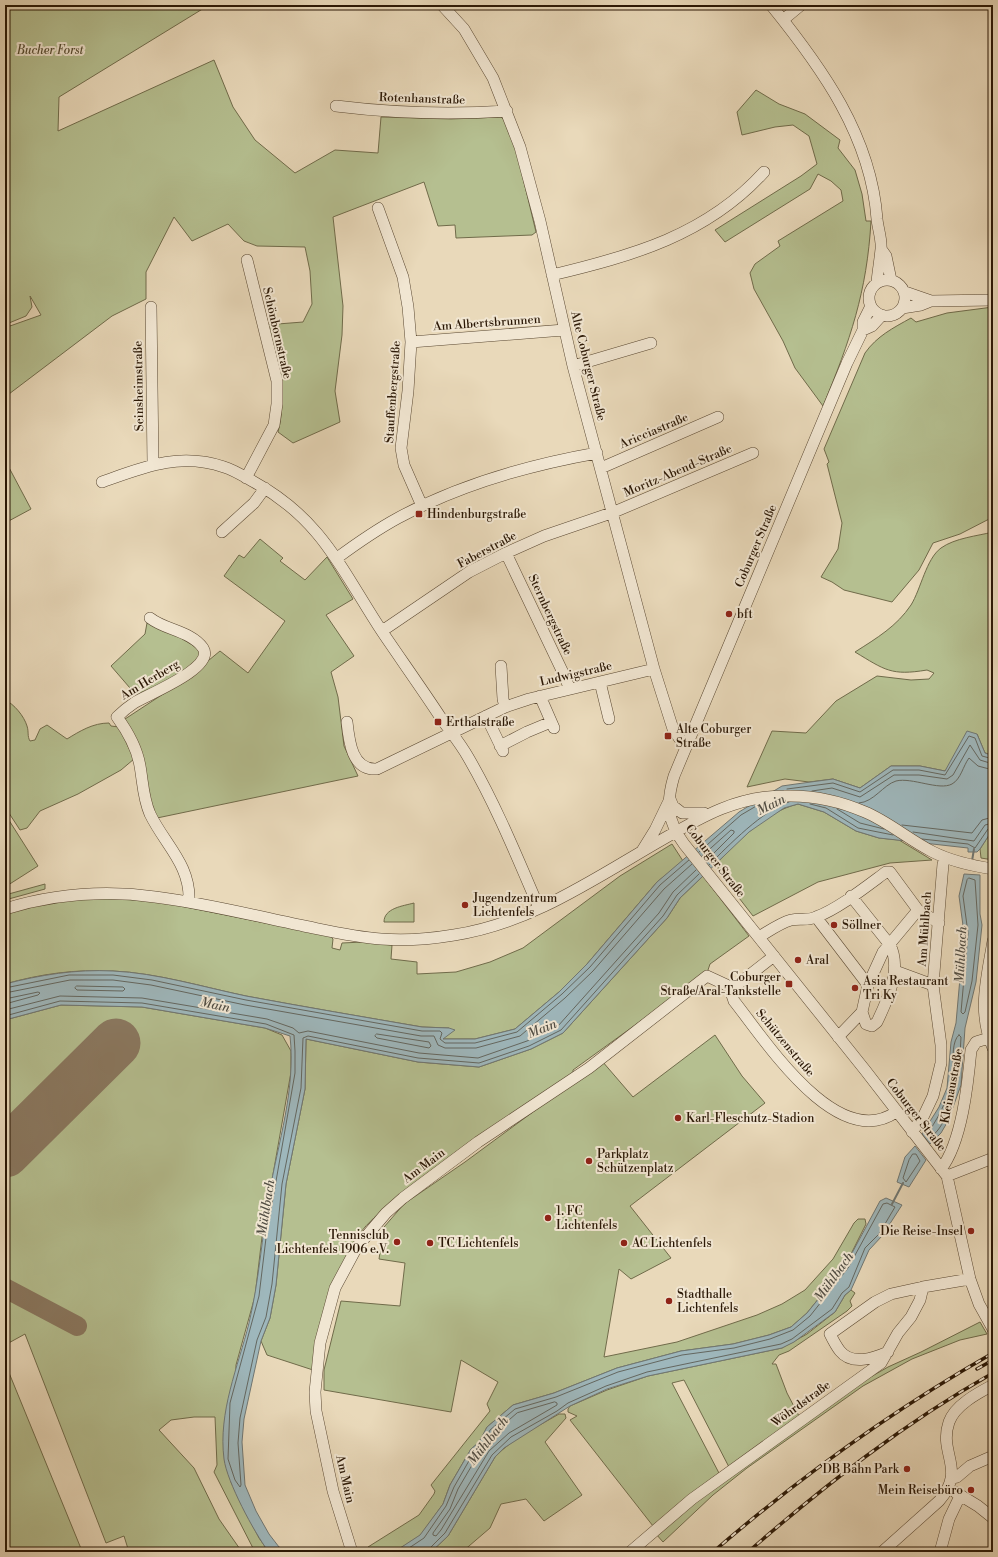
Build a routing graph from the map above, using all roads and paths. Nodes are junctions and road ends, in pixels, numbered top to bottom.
1 (442, 5) edge
2 (771, 5) edge
3 (801, 5) edge
4 (783, 20) junction
5 (336, 106) dead end
6 (507, 111) junction
7 (764, 172) dead end
8 (378, 208) dead end
9 (881, 249) junction
10 (246, 260) dead end
11 (552, 275) junction
12 (891, 280) junction
13 (877, 282) junction
14 (905, 292) junction
15 (993, 300) edge
16 (931, 302) junction
17 (870, 304) junction
18 (151, 307) dead end
19 (902, 308) junction
20 (882, 315) junction
21 (564, 330) junction
22 (863, 330) junction
23 (411, 342) junction
24 (650, 343) dead end
25 (573, 366) junction
26 (718, 418) dead end
27 (597, 453) junction
28 (753, 453) dead end
29 (153, 464) junction
30 (601, 468) junction
31 (246, 478) junction
32 (102, 482) dead end
33 (265, 488) junction
34 (422, 506) junction
35 (614, 512) junction
36 (222, 532) dead end
37 (506, 553) junction
38 (337, 558) junction
39 (150, 618) dead end
40 (382, 631) junction
41 (501, 666) dead end
42 (654, 669) junction
43 (600, 682) junction
44 (569, 688) junction
45 (540, 696) junction
46 (505, 707) junction
47 (486, 716) junction
48 (609, 718) dead end
49 (347, 722) dead end
50 (451, 733) junction
51 (688, 744) junction
52 (670, 798) junction
53 (710, 812) junction
54 (675, 832) junction
55 (641, 852) junction
56 (943, 864) dead end
57 (993, 869) edge
58 (851, 896) junction
59 (189, 902) junction
60 (539, 908) junction
61 (5, 909) edge
62 (918, 910) junction
63 (816, 917) junction
64 (939, 923) junction
65 (759, 937) junction
66 (993, 941) edge
67 (890, 945) junction
68 (774, 956) junction
69 (895, 971) junction
70 (933, 985) junction
71 (868, 986) junction
72 (733, 988) junction
73 (862, 1012) junction
74 (838, 1037) junction
75 (991, 1043) edge
76 (896, 1112) junction
77 (914, 1134) junction
78 (993, 1158) edge
79 (944, 1172) junction
80 (970, 1279) junction
81 (923, 1287) junction
82 (979, 1304) junction
83 (993, 1311) edge
84 (993, 1328) edge
85 (888, 1352) junction
86 (993, 1385) edge
87 (993, 1456) edge
88 (951, 1483) junction
89 (960, 1496) junction
90 (993, 1518) edge
91 (352, 1552) edge
92 (630, 1552) edge
93 (882, 1552) edge
94 (940, 1552) edge

1 - 6 street, Alte Coburger Straße
2 - 4 street
3 - 4 street
4 - 9 street
5 - 6 street, Rotenhanstraße
6 - 11 street, Alte Coburger Straße
7 - 11 street
8 - 23 street, Stauffenbergstraße
9 - 12 street
9 - 13 street
10 - 31 street, Schönbornstraße
11 - 21 street, Alte Coburger Straße
12 - 13 street
12 - 14 street
13 - 17 street
14 - 16 street
14 - 19 street
15 - 16 street
16 - 19 street
17 - 20 street
17 - 22 street, Coburger Straße
18 - 29 street, Seinsheimstraße
19 - 20 street
20 - 22 street
21 - 23 street, Am Albertsbrunnen
21 - 25 street, Alte Coburger Straße
22 - 51 street, Coburger Straße
23 - 34 street, Stauffenbergstraße
24 - 25 street
25 - 27 street, Alte Coburger Straße
26 - 30 street, Aricciastraße
27 - 30 street, Alte Coburger Straße
27 - 34 street
28 - 35 street, Moritz-Abend-Straße
29 - 31 street
29 - 32 street
30 - 35 street, Alte Coburger Straße
31 - 33 street
33 - 36 street
33 - 38 street
34 - 38 street
35 - 37 street, Faberstraße
35 - 42 street, Alte Coburger Straße
37 - 40 street, Faberstraße
37 - 44 street, Sternbergstraße
38 - 40 street
39 - 59 street, Am Herberg
40 - 50 street
41 - 46 street
42 - 43 street, Ludwigstraße
42 - 51 street, Alte Coburger Straße
43 - 44 street, Ludwigstraße
43 - 48 street
44 - 45 street, Ludwigstraße
45 - 46 street, Ludwigstraße
45 - 47 street
46 - 47 street, Ludwigstraße
47 - 50 street, Ludwigstraße
49 - 50 street, Ludwigstraße
50 - 60 street
51 - 52 street, Coburger Straße
52 - 53 street
52 - 54 street, Coburger Straße
52 - 55 street
53 - 54 street
53 - 57 street
54 - 55 street
54 - 65 street, Coburger Straße
55 - 60 street
56 - 64 street, Am Mühlbach
58 - 62 street
58 - 63 street
58 - 67 street
59 - 60 street
59 - 61 street
62 - 64 street
62 - 67 street
63 - 65 street
63 - 71 street
64 - 70 street, Am Mühlbach
65 - 68 street, Coburger Straße
66 - 75 street
67 - 69 street
67 - 71 street
68 - 72 street
68 - 74 street, Coburger Straße
69 - 70 street
69 - 73 street
70 - 77 street, Am Mühlbach
71 - 73 street
72 - 76 street, Schützenstraße
72 - 91 street, Am Main
73 - 74 street
74 - 76 street, Coburger Straße
75 - 79 street, Kleinaustraße
76 - 77 street, Coburger Straße
77 - 79 street, Coburger Straße
78 - 79 street
79 - 80 street
80 - 81 street
80 - 82 street
81 - 85 street, Wöhrdstraße
81 - 85 street
82 - 83 street
82 - 84 street
85 - 92 street, Wöhrdstraße
86 - 88 street
87 - 88 street
88 - 89 street
88 - 93 street
89 - 90 street
89 - 94 street

